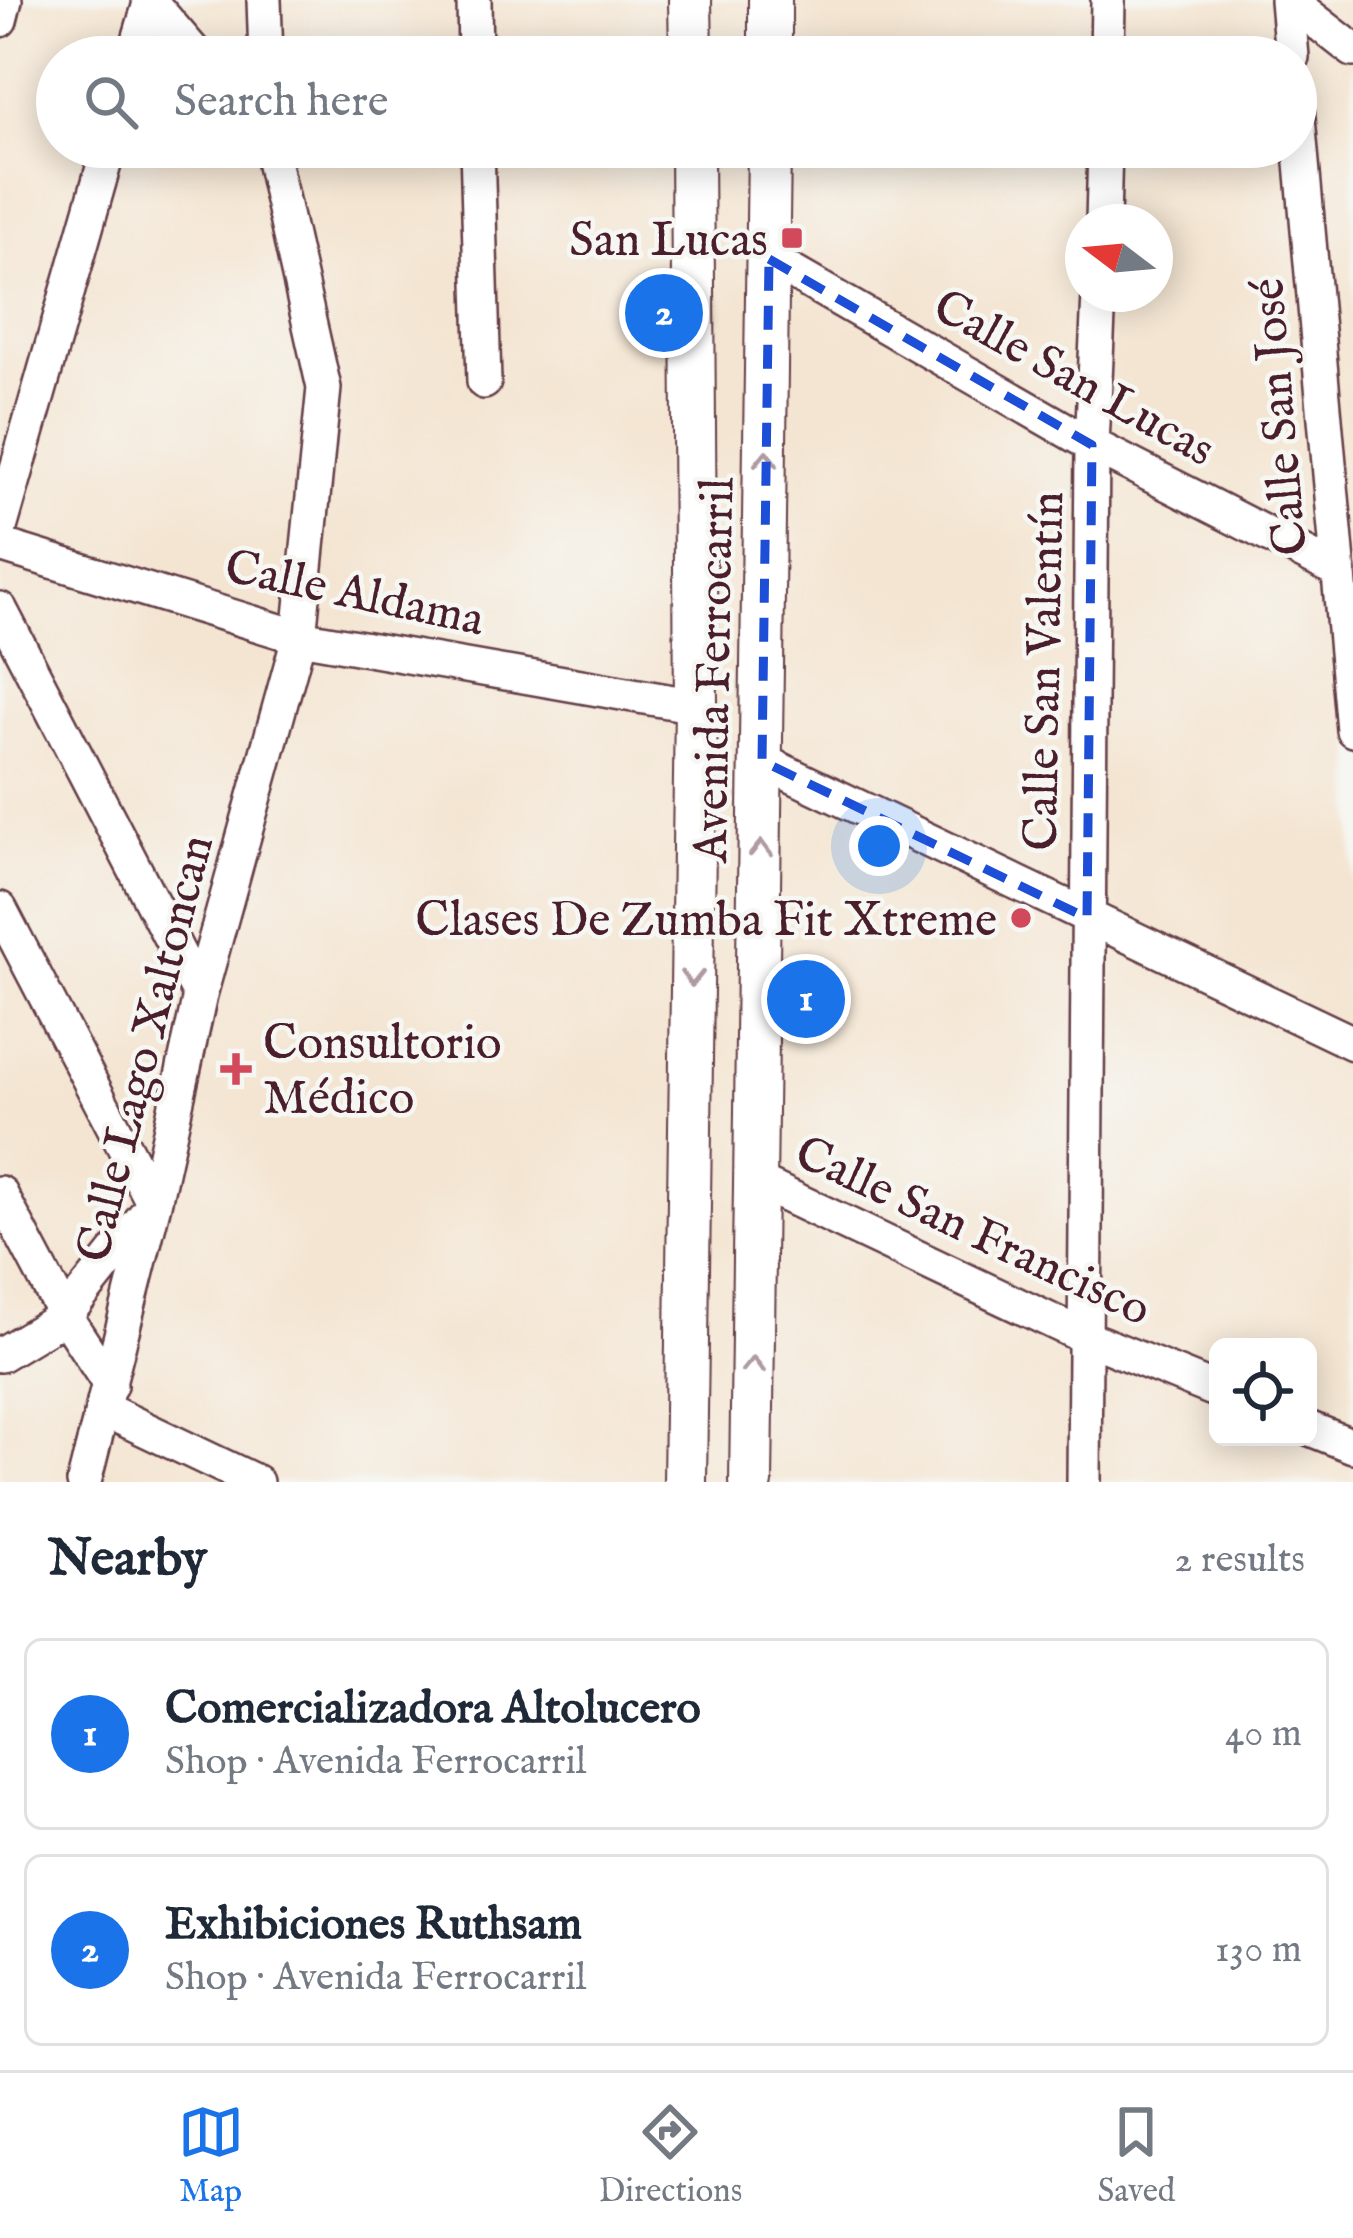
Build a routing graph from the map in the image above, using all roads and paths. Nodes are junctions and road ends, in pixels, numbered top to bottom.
1 (5, 0) edge
2 (150, 0) edge
3 (264, 0) edge
4 (474, 0) edge
5 (691, 0) edge
6 (770, 0) edge
7 (1108, 0) edge
8 (1288, 0) edge
9 (0, 20) edge
10 (140, 36) edge
11 (180, 36) edge
12 (265, 36) edge
13 (475, 36) edge
14 (691, 36) edge
15 (770, 36) edge
16 (1107, 36) edge
17 (1291, 36) edge
18 (1353, 50) edge
19 (103, 168) edge
20 (275, 168) edge
21 (478, 168) edge
22 (692, 168) edge
23 (770, 168) edge
24 (1104, 168) edge
25 (1304, 168) edge
26 (1103, 204) edge
27 (769, 259) junction
28 (1098, 312) edge
29 (484, 382) dead end
30 (1092, 445) junction
31 (1343, 521) edge
32 (0, 528) edge
33 (0, 545) edge
34 (1339, 571) junction
35 (0, 609) edge
36 (299, 637) junction
37 (696, 706) junction
38 (1353, 730) edge
39 (762, 761) junction
40 (0, 909) edge
41 (1087, 918) junction
42 (200, 995) junction
43 (1353, 1043) edge
44 (756, 1181) junction
45 (0, 1193) edge
46 (154, 1204) junction
47 (65, 1316) junction
48 (1083, 1336) junction
49 (0, 1355) edge
50 (1209, 1387) edge
51 (107, 1397) junction
52 (1317, 1432) edge
53 (1353, 1447) edge
54 (84, 1482) edge
55 (256, 1482) edge
56 (685, 1482) edge
57 (752, 1482) edge
58 (1084, 1482) edge

1 - 9 street
2 - 10 street
2 - 11 street
3 - 12 street
4 - 13 street
5 - 14 main road
6 - 15 main road
7 - 16 street
8 - 17 street
8 - 18 street
19 - 32 street
20 - 36 street, Calle Lago Xaltoncan
21 - 29 street
22 - 37 main road, Avenida Ferrocarril
23 - 27 main road, Avenida Ferrocarril
24 - 26 street
25 - 31 street, Calle San José
27 - 30 street, Calle San Lucas
39 -> 27 main road, Avenida Ferrocarril
28 - 30 street, Calle San Valentín
30 - 34 street, Calle San Lucas
30 - 41 street, Calle San Valentín
31 - 34 street, Calle San José
33 - 36 street, Calle Aldama
34 - 38 street, Calle San José
35 - 42 street
36 - 37 street, Calle Aldama
36 - 42 street, Calle Lago Xaltoncan
37 -> 56 main road, Avenida Ferrocarril
39 - 41 street
44 -> 39 main road, Avenida Ferrocarril
40 - 46 street
41 - 43 street
41 - 48 street, Calle San Valentín
42 - 46 street, Calle Lago Xaltoncan
44 - 48 street, Calle San Francisco
57 -> 44 main road, Avenida Ferrocarril
45 - 47 street
46 - 47 street
46 - 51 street, Calle Lago Xaltoncan
47 - 49 street
47 - 51 street
48 - 50 street, Calle San Francisco
48 - 58 street, Calle San Valentín
51 - 54 street, Calle Lago Xaltoncan
51 - 55 street
52 - 53 street

